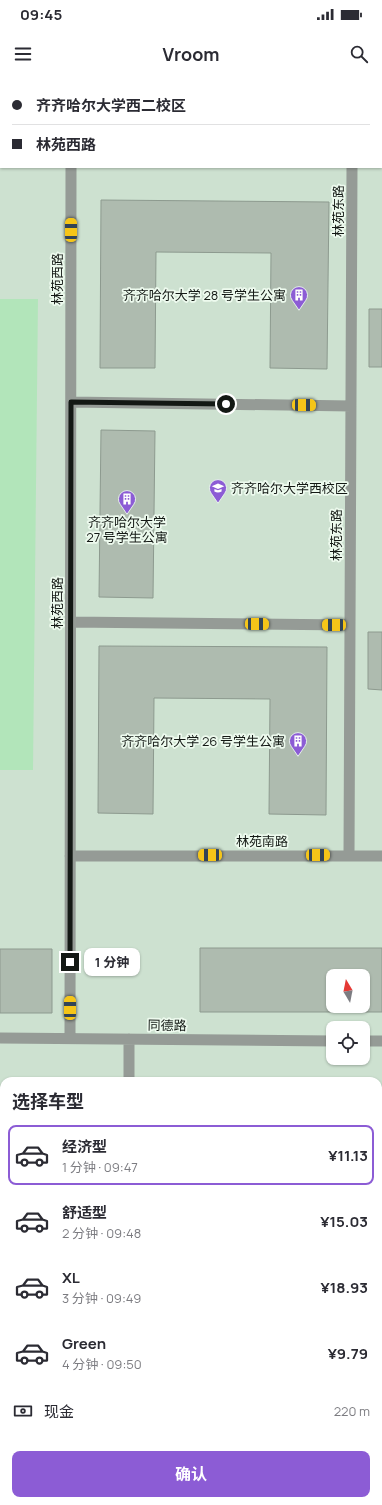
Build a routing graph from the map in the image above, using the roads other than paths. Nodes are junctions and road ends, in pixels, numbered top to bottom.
1 (71, 168) edge
2 (352, 168) edge
3 (71, 402) junction
4 (351, 406) junction
5 (71, 622) junction
6 (350, 625) junction
7 (349, 855) junction
8 (70, 856) junction
9 (382, 856) edge
10 (0, 1038) edge
11 (70, 1038) junction
12 (129, 1039) junction
13 (326, 1041) edge
14 (370, 1041) edge
15 (382, 1041) edge
16 (130, 1077) edge

1 - 3 street, 林苑西路
2 - 4 street, 林苑东路
3 - 4 street
3 - 5 street, 林苑西路
4 - 6 street, 林苑东路
5 - 6 street
5 - 8 street, 林苑西路
6 - 7 street, 林苑东路
7 - 8 street, 林苑南路
7 - 9 street, 林苑南路
8 - 11 street, 林苑西路
10 - 11 street, 同德路
11 - 12 street, 同德路
12 - 13 street, 同德路
12 - 16 street
14 - 15 street

